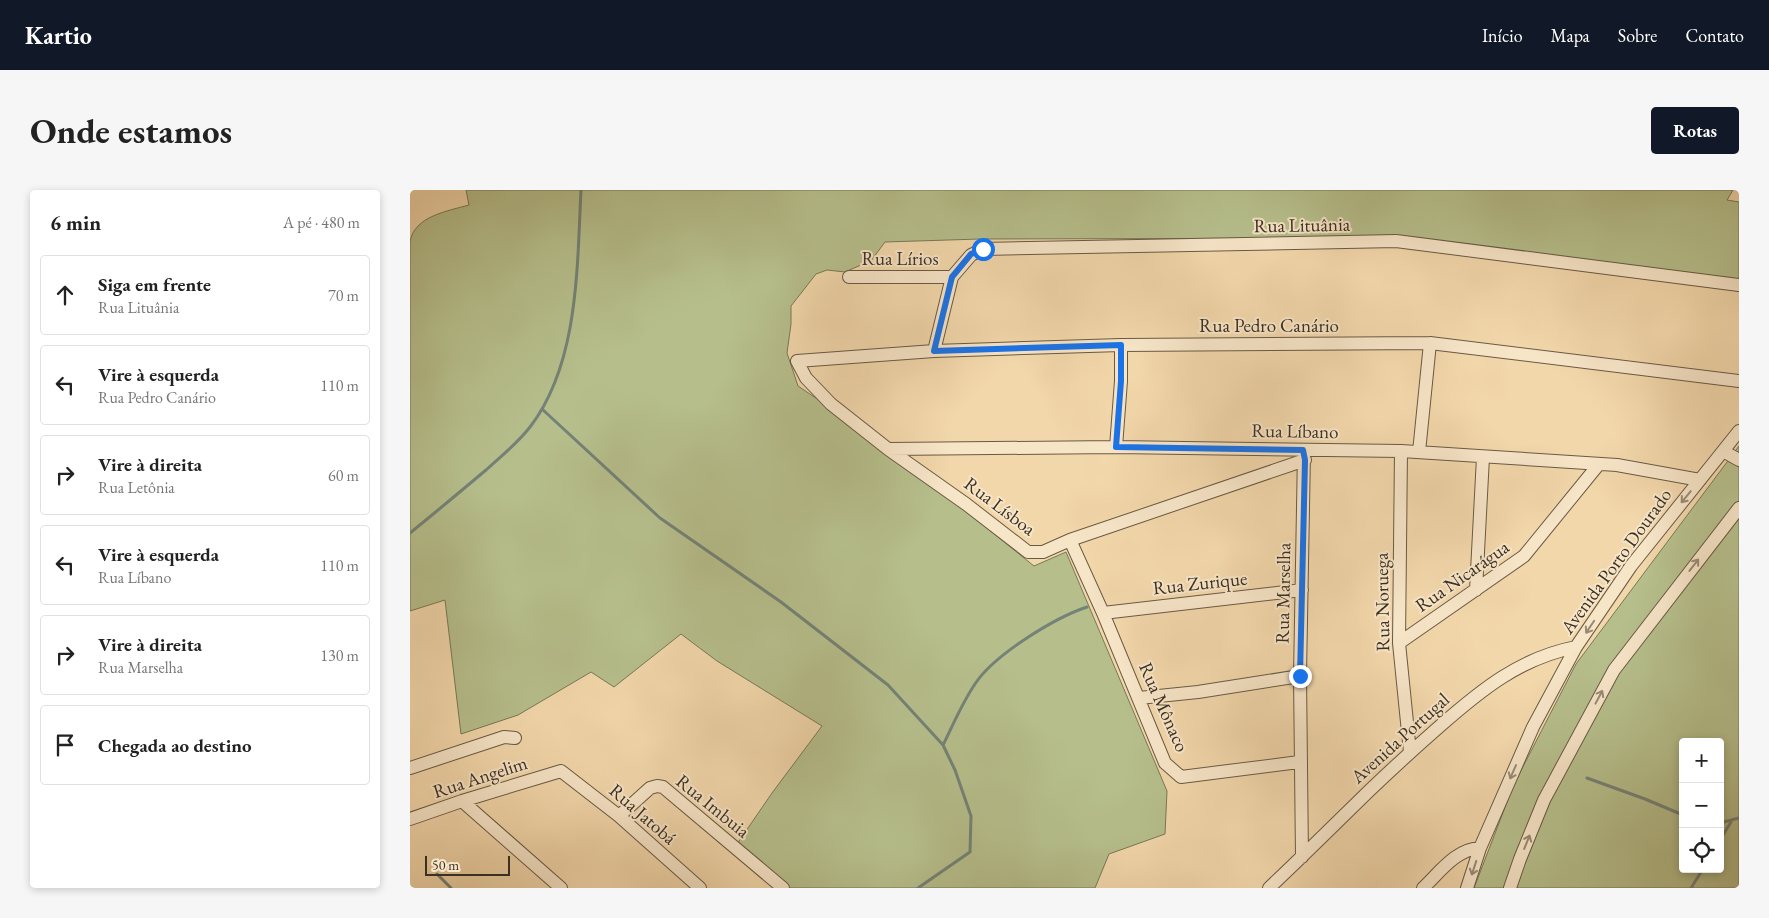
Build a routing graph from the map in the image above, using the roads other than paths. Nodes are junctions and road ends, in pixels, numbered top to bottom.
1 (849, 277) dead end
2 (952, 277) junction
3 (1739, 285) edge
4 (1430, 343) junction
5 (1121, 345) junction
6 (934, 351) junction
7 (797, 361) joint
8 (1739, 381) edge
9 (1739, 432) edge
10 (1116, 447) junction
11 (888, 449) junction
12 (1401, 451) junction
13 (1723, 451) junction
14 (1419, 452) junction
15 (1304, 455) junction
16 (1483, 457) junction
17 (1739, 460) edge
18 (1599, 464) junction
19 (1700, 480) junction
20 (1739, 508) edge
21 (1070, 540) junction
22 (1302, 590) junction
23 (1476, 590) junction
24 (1103, 613) junction
25 (1399, 643) junction
26 (1576, 647) junction
27 (1300, 676) junction
28 (1139, 698) junction
29 (515, 738) dead end
30 (1410, 752) junction
31 (1300, 762) junction
32 (410, 768) edge
33 (561, 771) joint
34 (462, 801) junction
35 (619, 816) junction
36 (410, 819) edge
37 (1480, 848) junction
38 (1302, 857) junction
39 (561, 888) edge
40 (700, 888) edge
41 (783, 888) edge
42 (1269, 888) edge
43 (1423, 888) edge
44 (1467, 888) edge
45 (1510, 888) edge

1 - 2 street, Rua Lírios
2 - 3 street, Rua Lituânia
2 - 6 street, Rua Lituânia
4 - 5 street, Rua Pedro Canário
4 - 8 street, Rua Pedro Canário
4 - 14 street
5 - 6 street, Rua Pedro Canário
5 - 10 street
6 - 7 street, Rua Pedro Canário
7 - 11 street, Rua Lísboa
9 - 13 street, Avenida Porto Dourado
10 - 11 street, Rua Líbano
10 - 15 street, Rua Líbano
11 - 21 street, Rua Lísboa
12 - 14 street, Rua Líbano
12 - 15 street, Rua Líbano
12 - 25 street, Rua Noruega
13 - 17 street
13 - 19 street, Avenida Porto Dourado
14 - 16 street, Rua Líbano
15 - 21 street, Rua Lísboa
15 - 22 street, Rua Marselha
16 - 18 street, Rua Líbano
16 - 23 street
18 - 19 street, Rua Líbano
18 - 23 street, Rua Nicarágua
19 -> 26 street, Avenida Porto Dourado
45 -> 20 street
21 - 24 street, Rua Mônaco
22 - 24 street, Rua Zurique
22 - 27 street, Rua Marselha
23 - 25 street, Rua Nicarágua
24 - 28 street, Rua Mônaco
25 - 30 street, Rua Noruega
26 - 30 street, Avenida Portugal
26 -> 37 street, Avenida Porto Dourado
27 - 28 street
27 - 31 street, Rua Marselha
28 - 31 street, Rua Mônaco
29 - 32 street
30 - 38 street, Avenida Portugal
31 - 38 street, Rua Marselha
33 - 34 street, Rua Angelim
33 - 35 street, Rua Jatobá
34 - 36 street, Rua Angelim
34 - 39 street
35 - 40 street, Rua Jatobá
35 - 41 street, Rua Imbuia
37 - 43 street
37 -> 44 street, Avenida Porto Dourado
38 - 42 street, Avenida Portugal

